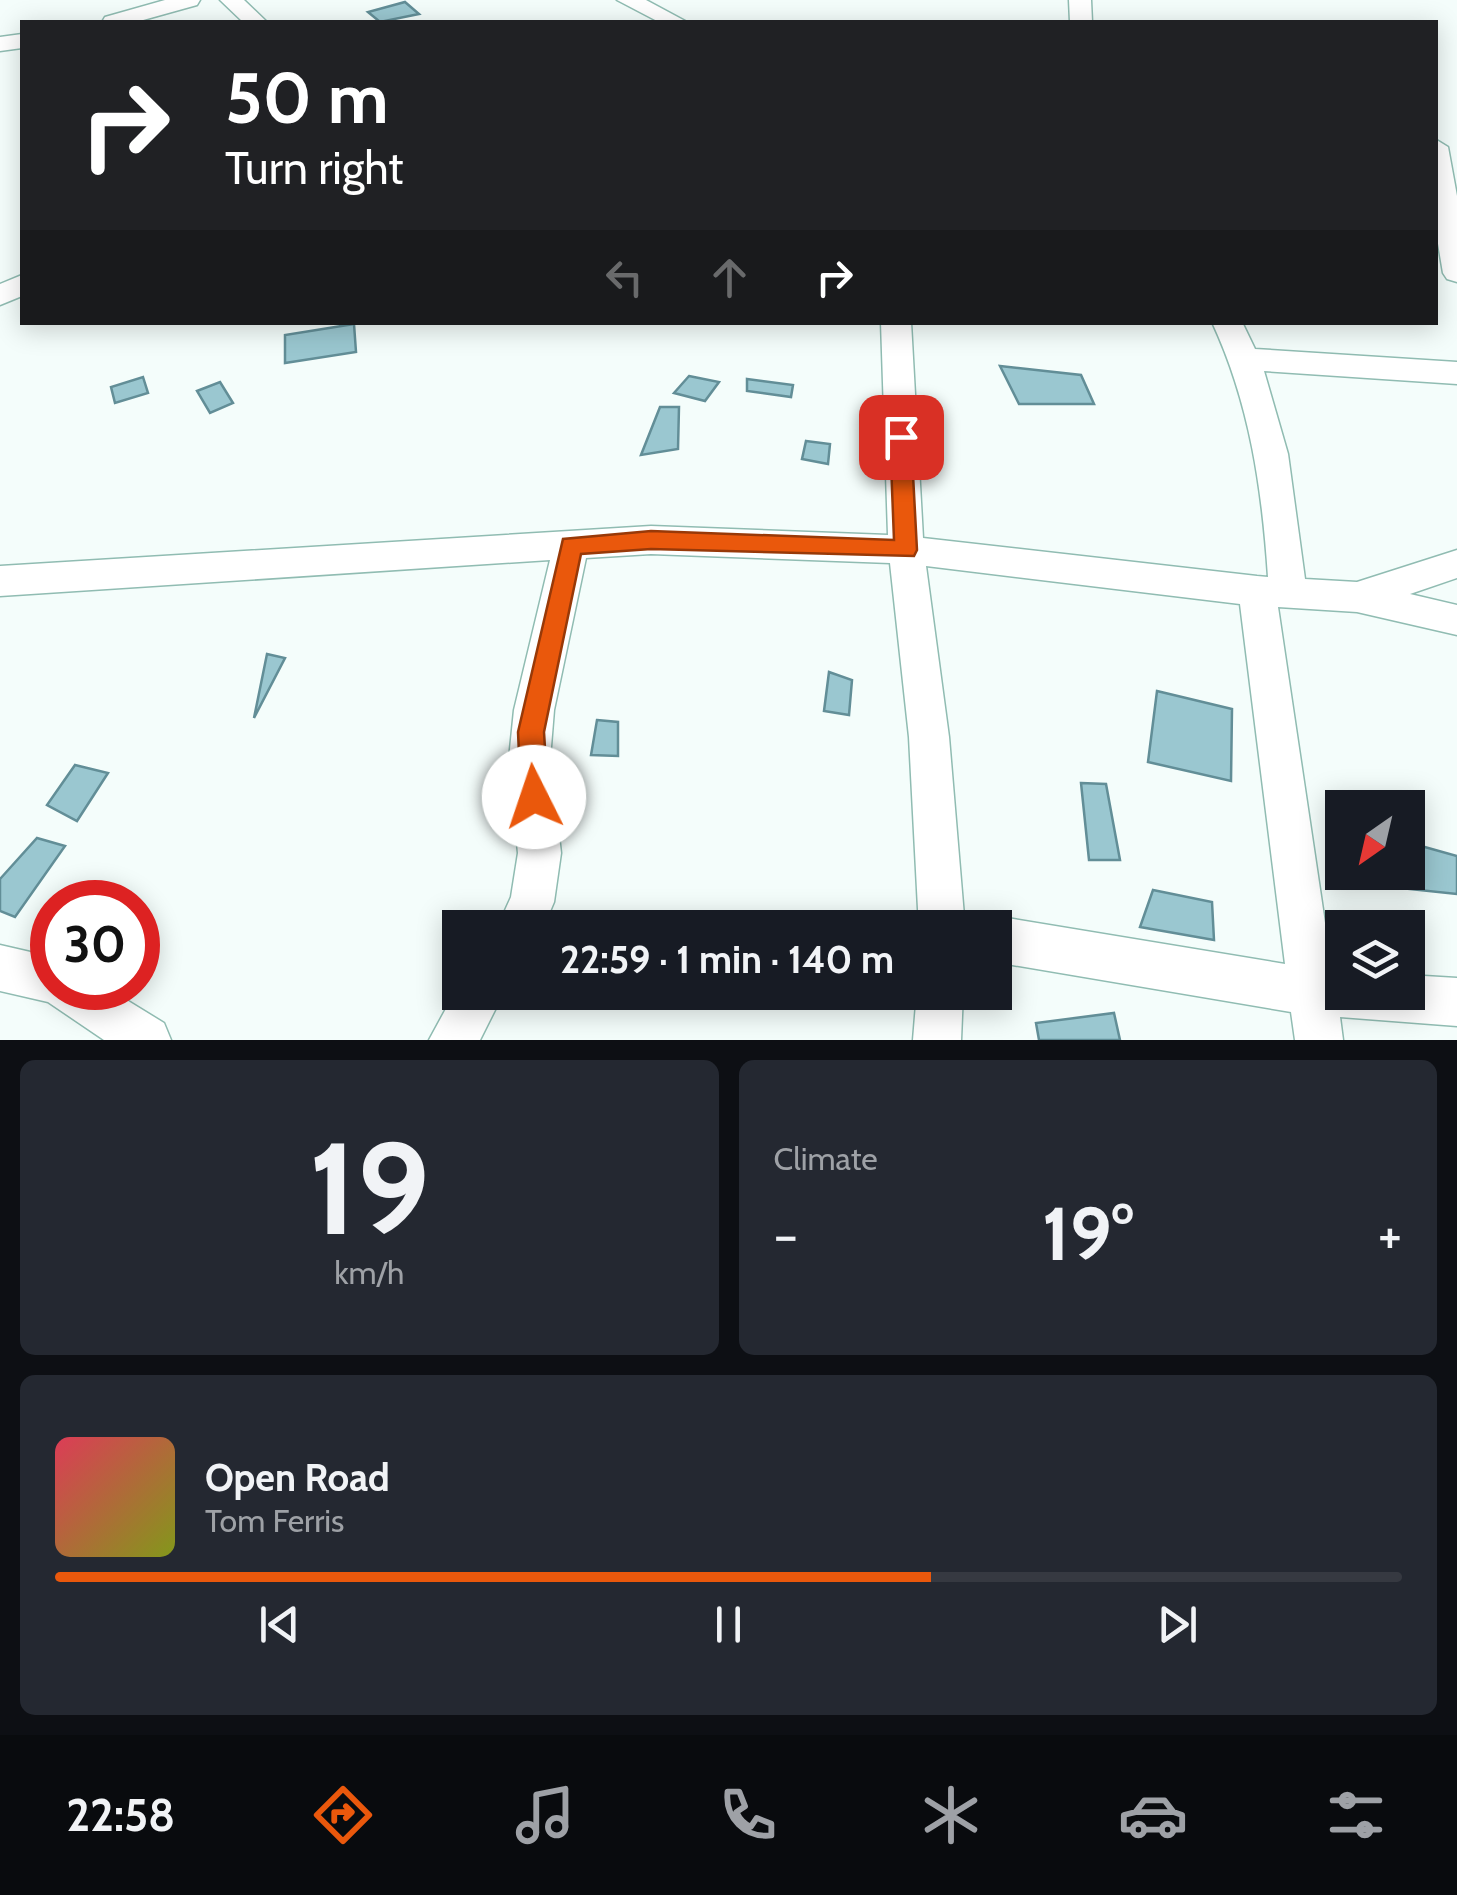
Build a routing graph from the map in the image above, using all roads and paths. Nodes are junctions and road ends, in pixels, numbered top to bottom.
1 (189, 0) edge
2 (231, 0) edge
3 (628, 0) edge
4 (120, 20) edge
5 (254, 20) edge
6 (672, 20) edge
7 (1438, 164) edge
8 (1457, 273) edge
9 (896, 325) edge
10 (1229, 325) edge
11 (1246, 358) junction
12 (1457, 372) edge
13 (571, 545) junction
14 (906, 550) junction
15 (1457, 564) edge
16 (0, 581) edge
17 (1272, 592) junction
18 (1357, 596) junction
19 (1457, 620) edge
20 (529, 910) edge
21 (941, 910) edge
22 (1012, 942) edge
23 (0, 968) edge
24 (30, 975) edge
25 (1314, 992) junction
26 (1457, 1002) edge
27 (100, 1010) edge
28 (470, 1010) edge
29 (938, 1010) edge
30 (147, 1040) edge
31 (453, 1040) edge
32 (936, 1040) edge
33 (1320, 1040) edge

1 - 4 street
2 - 5 street
3 - 6 street
7 - 8 street
9 - 14 street
10 - 11 street
11 - 12 street
11 - 17 street
13 - 14 street
13 - 16 street
13 - 20 street
14 - 17 street
14 - 21 street
15 - 18 street
17 - 18 street
17 - 25 street
18 - 19 street
22 - 25 street
23 - 24 street
25 - 26 street
25 - 33 street
27 - 30 street
28 - 31 street
29 - 32 street

